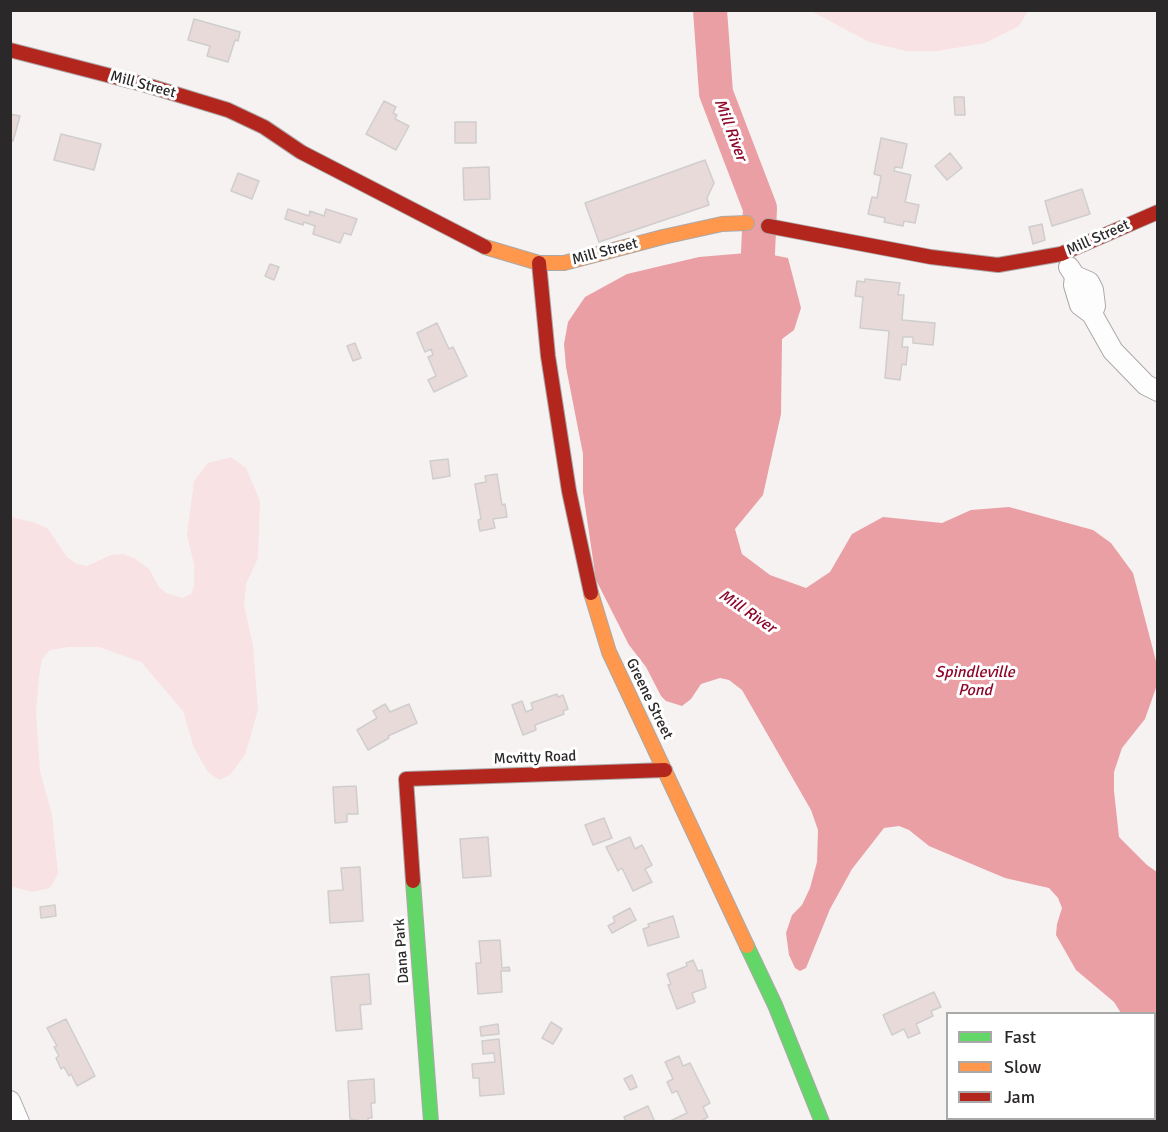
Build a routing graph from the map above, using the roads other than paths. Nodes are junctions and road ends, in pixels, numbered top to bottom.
1 (10, 50) edge
2 (1158, 212) edge
3 (747, 223) joint
4 (768, 226) joint
5 (1060, 254) junction
6 (538, 263) junction
7 (1158, 392) edge
8 (665, 770) junction
9 (406, 779) joint
10 (10, 1101) edge
11 (19, 1122) edge
12 (431, 1122) edge
13 (822, 1122) edge

1 - 6 street, Mill Street
2 - 5 street, Mill Street
3 - 4 street, Mill Street
3 - 6 street, Mill Street
4 - 5 street, Mill Street
5 - 7 street
6 - 8 street, Greene Street
8 - 9 street, Mcvitty Road
8 - 13 street, Greene Street
9 - 12 street, Dana Park
10 - 11 street

